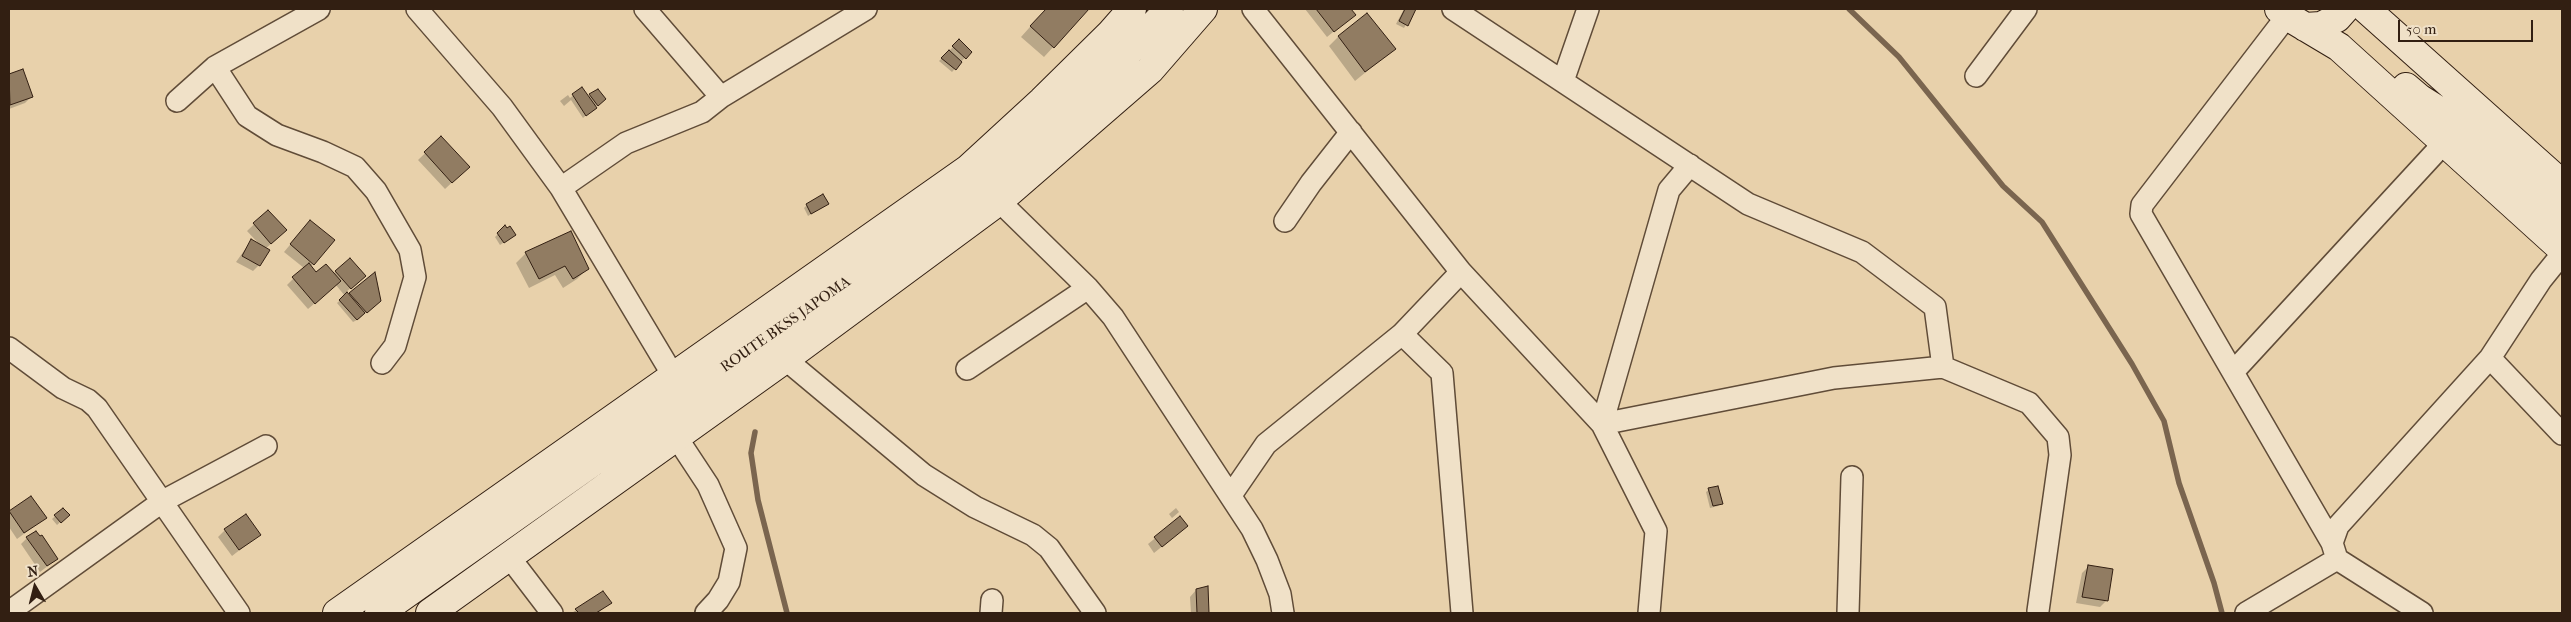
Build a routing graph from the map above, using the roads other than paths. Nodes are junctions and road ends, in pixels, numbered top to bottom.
1 (319, 9) edge
2 (417, 9) edge
3 (645, 9) edge
4 (866, 9) edge
5 (1132, 9) edge
6 (1169, 9) edge
7 (1203, 9) edge
8 (1253, 9) edge
9 (1452, 9) edge
10 (1588, 9) edge
11 (2026, 9) edge
12 (2360, 10) edge
13 (2290, 17) edge
14 (215, 67) junction
15 (1976, 76) dead end
16 (1563, 81) junction
17 (721, 98) junction
18 (177, 101) dead end
19 (1351, 132) junction
20 (2451, 133) junction
21 (1690, 165) junction
22 (2562, 184) edge
23 (560, 188) junction
24 (999, 201) junction
25 (2562, 217) edge
26 (1285, 221) dead end
27 (2562, 249) edge
28 (2562, 254) edge
29 (1461, 272) junction
30 (1088, 288) junction
31 (1402, 334) junction
32 (9, 348) edge
33 (2490, 358) junction
34 (785, 360) junction
35 (382, 363) dead end
36 (1943, 367) junction
37 (967, 369) dead end
38 (2233, 372) junction
39 (674, 378) junction
40 (1602, 424) junction
41 (2562, 434) edge
42 (677, 438) junction
43 (266, 446) dead end
44 (1852, 478) dead end
45 (1230, 495) junction
46 (163, 501) junction
47 (2335, 551) junction
48 (510, 558) junction
49 (13, 607) edge
50 (2038, 611) dead end
51 (238, 613) edge
52 (337, 613) edge
53 (379, 613) edge
54 (430, 613) edge
55 (552, 613) edge
56 (706, 613) edge
57 (1095, 613) edge
58 (1283, 613) edge
59 (1462, 613) edge
60 (1649, 613) edge
61 (1848, 613) edge
62 (2246, 613) edge
63 (2422, 613) edge

1 - 14 street
2 - 23 street
3 - 17 street
4 - 17 street
5 - 39 main road
6 - 53 main road, ROUTE BKSS JAPOMA
7 - 24 main road
8 - 19 street
9 - 16 street
10 - 16 street
11 - 15 street
12 - 13 main road
12 - 20 main road
12 - 22 main road
13 - 20 main road
13 - 38 street
14 - 18 street
14 - 35 street
16 - 21 street
17 - 23 street
19 - 26 street
19 - 29 street
20 - 25 main road
20 - 27 main road
20 - 38 street
21 - 36 street
21 - 40 street
23 - 39 street
24 - 30 street
24 - 34 main road
28 - 33 street
29 - 31 street
29 - 40 street
30 - 37 street
30 - 45 street
31 - 45 street
31 - 59 street
32 - 46 street
33 - 41 street
33 - 47 street
34 - 42 main road
34 - 57 street
36 - 40 street
36 - 50 street
38 - 47 street
39 - 52 main road
40 - 60 street
42 - 48 main road
42 - 56 street
43 - 46 street
44 - 61 street
45 - 58 street
46 - 49 street
46 - 51 street
47 - 62 street
47 - 63 street
48 - 54 main road
48 - 55 street

